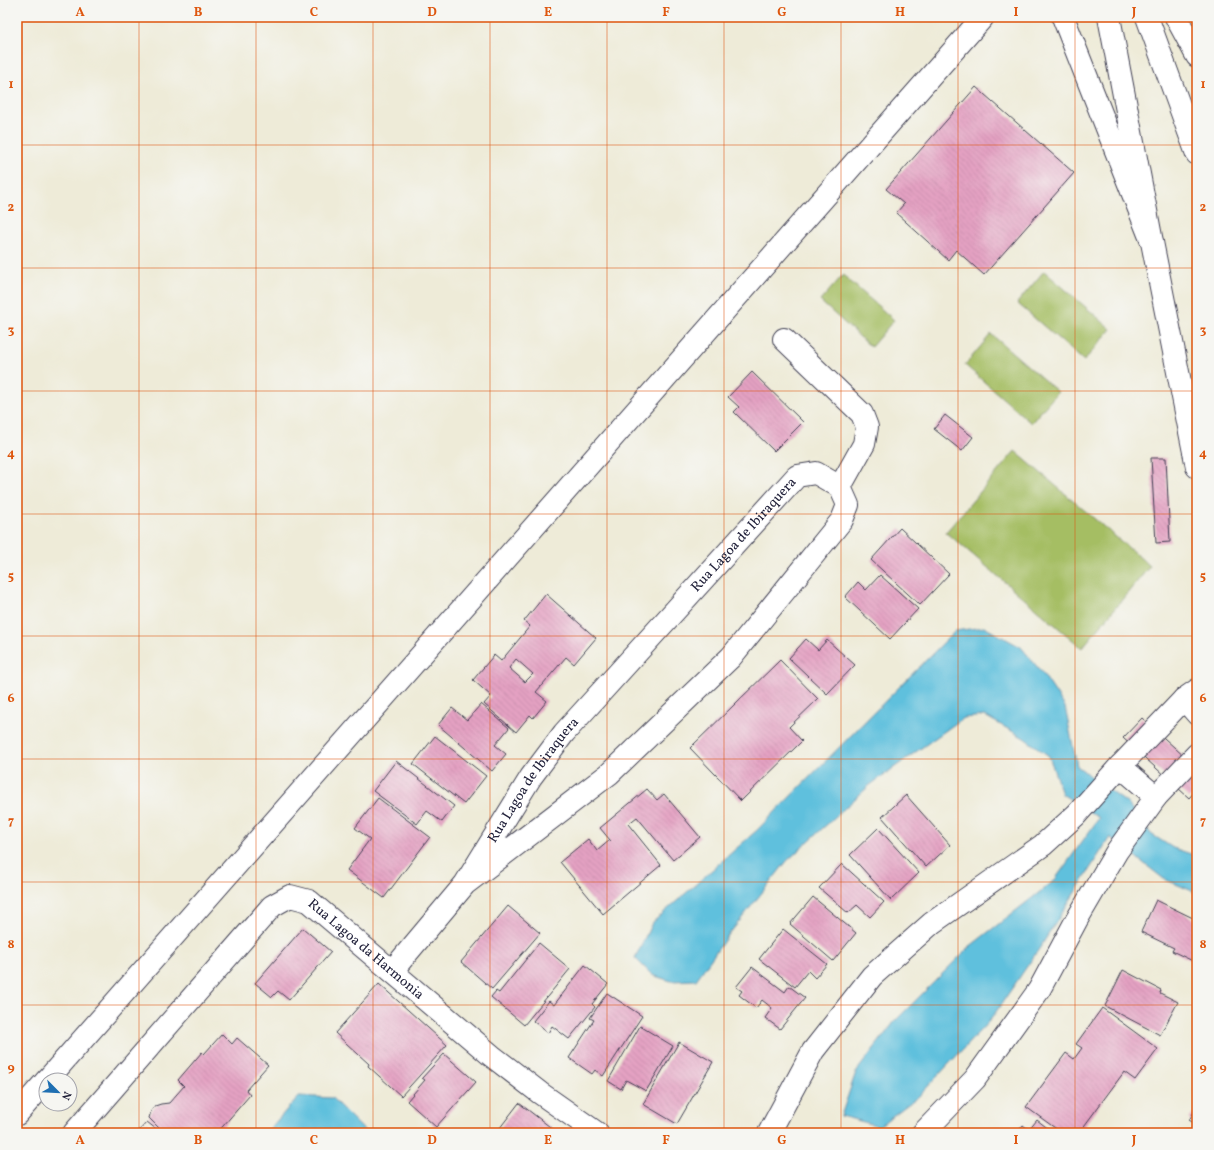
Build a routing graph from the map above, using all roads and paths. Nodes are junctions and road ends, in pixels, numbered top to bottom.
1 (983, 17) edge
2 (1063, 17) edge
3 (1109, 17) edge
4 (1147, 17) edge
5 (1176, 17) edge
6 (1197, 56) edge
7 (1197, 154) edge
8 (1152, 242) junction
9 (784, 339) dead end
10 (1197, 467) edge
11 (840, 487) junction
12 (1193, 701) edge
13 (1197, 754) edge
14 (1114, 772) junction
15 (1156, 797) junction
16 (465, 884) junction
17 (392, 970) junction
18 (54, 1072) edge
19 (38, 1090) edge
20 (17, 1114) edge
21 (591, 1132) edge
22 (74, 1133) edge
23 (769, 1133) edge
24 (923, 1133) edge

1 - 18 street
2 - 8 street
3 - 8 street
4 - 7 street
5 - 6 street
8 - 10 street
9 - 11 street
11 - 16 street, Rua Lagoa de Ibiraquera
11 - 16 street, Rua Lagoa de Ibiraquera
12 - 14 street
13 - 15 street
14 - 15 street
14 - 23 street
15 - 24 street
16 - 17 street, Rua Lagoa de Ibiraquera
17 - 21 street, Rua Lagoa da Harmonia
17 - 22 street, Rua Lagoa da Harmonia
19 - 20 street

